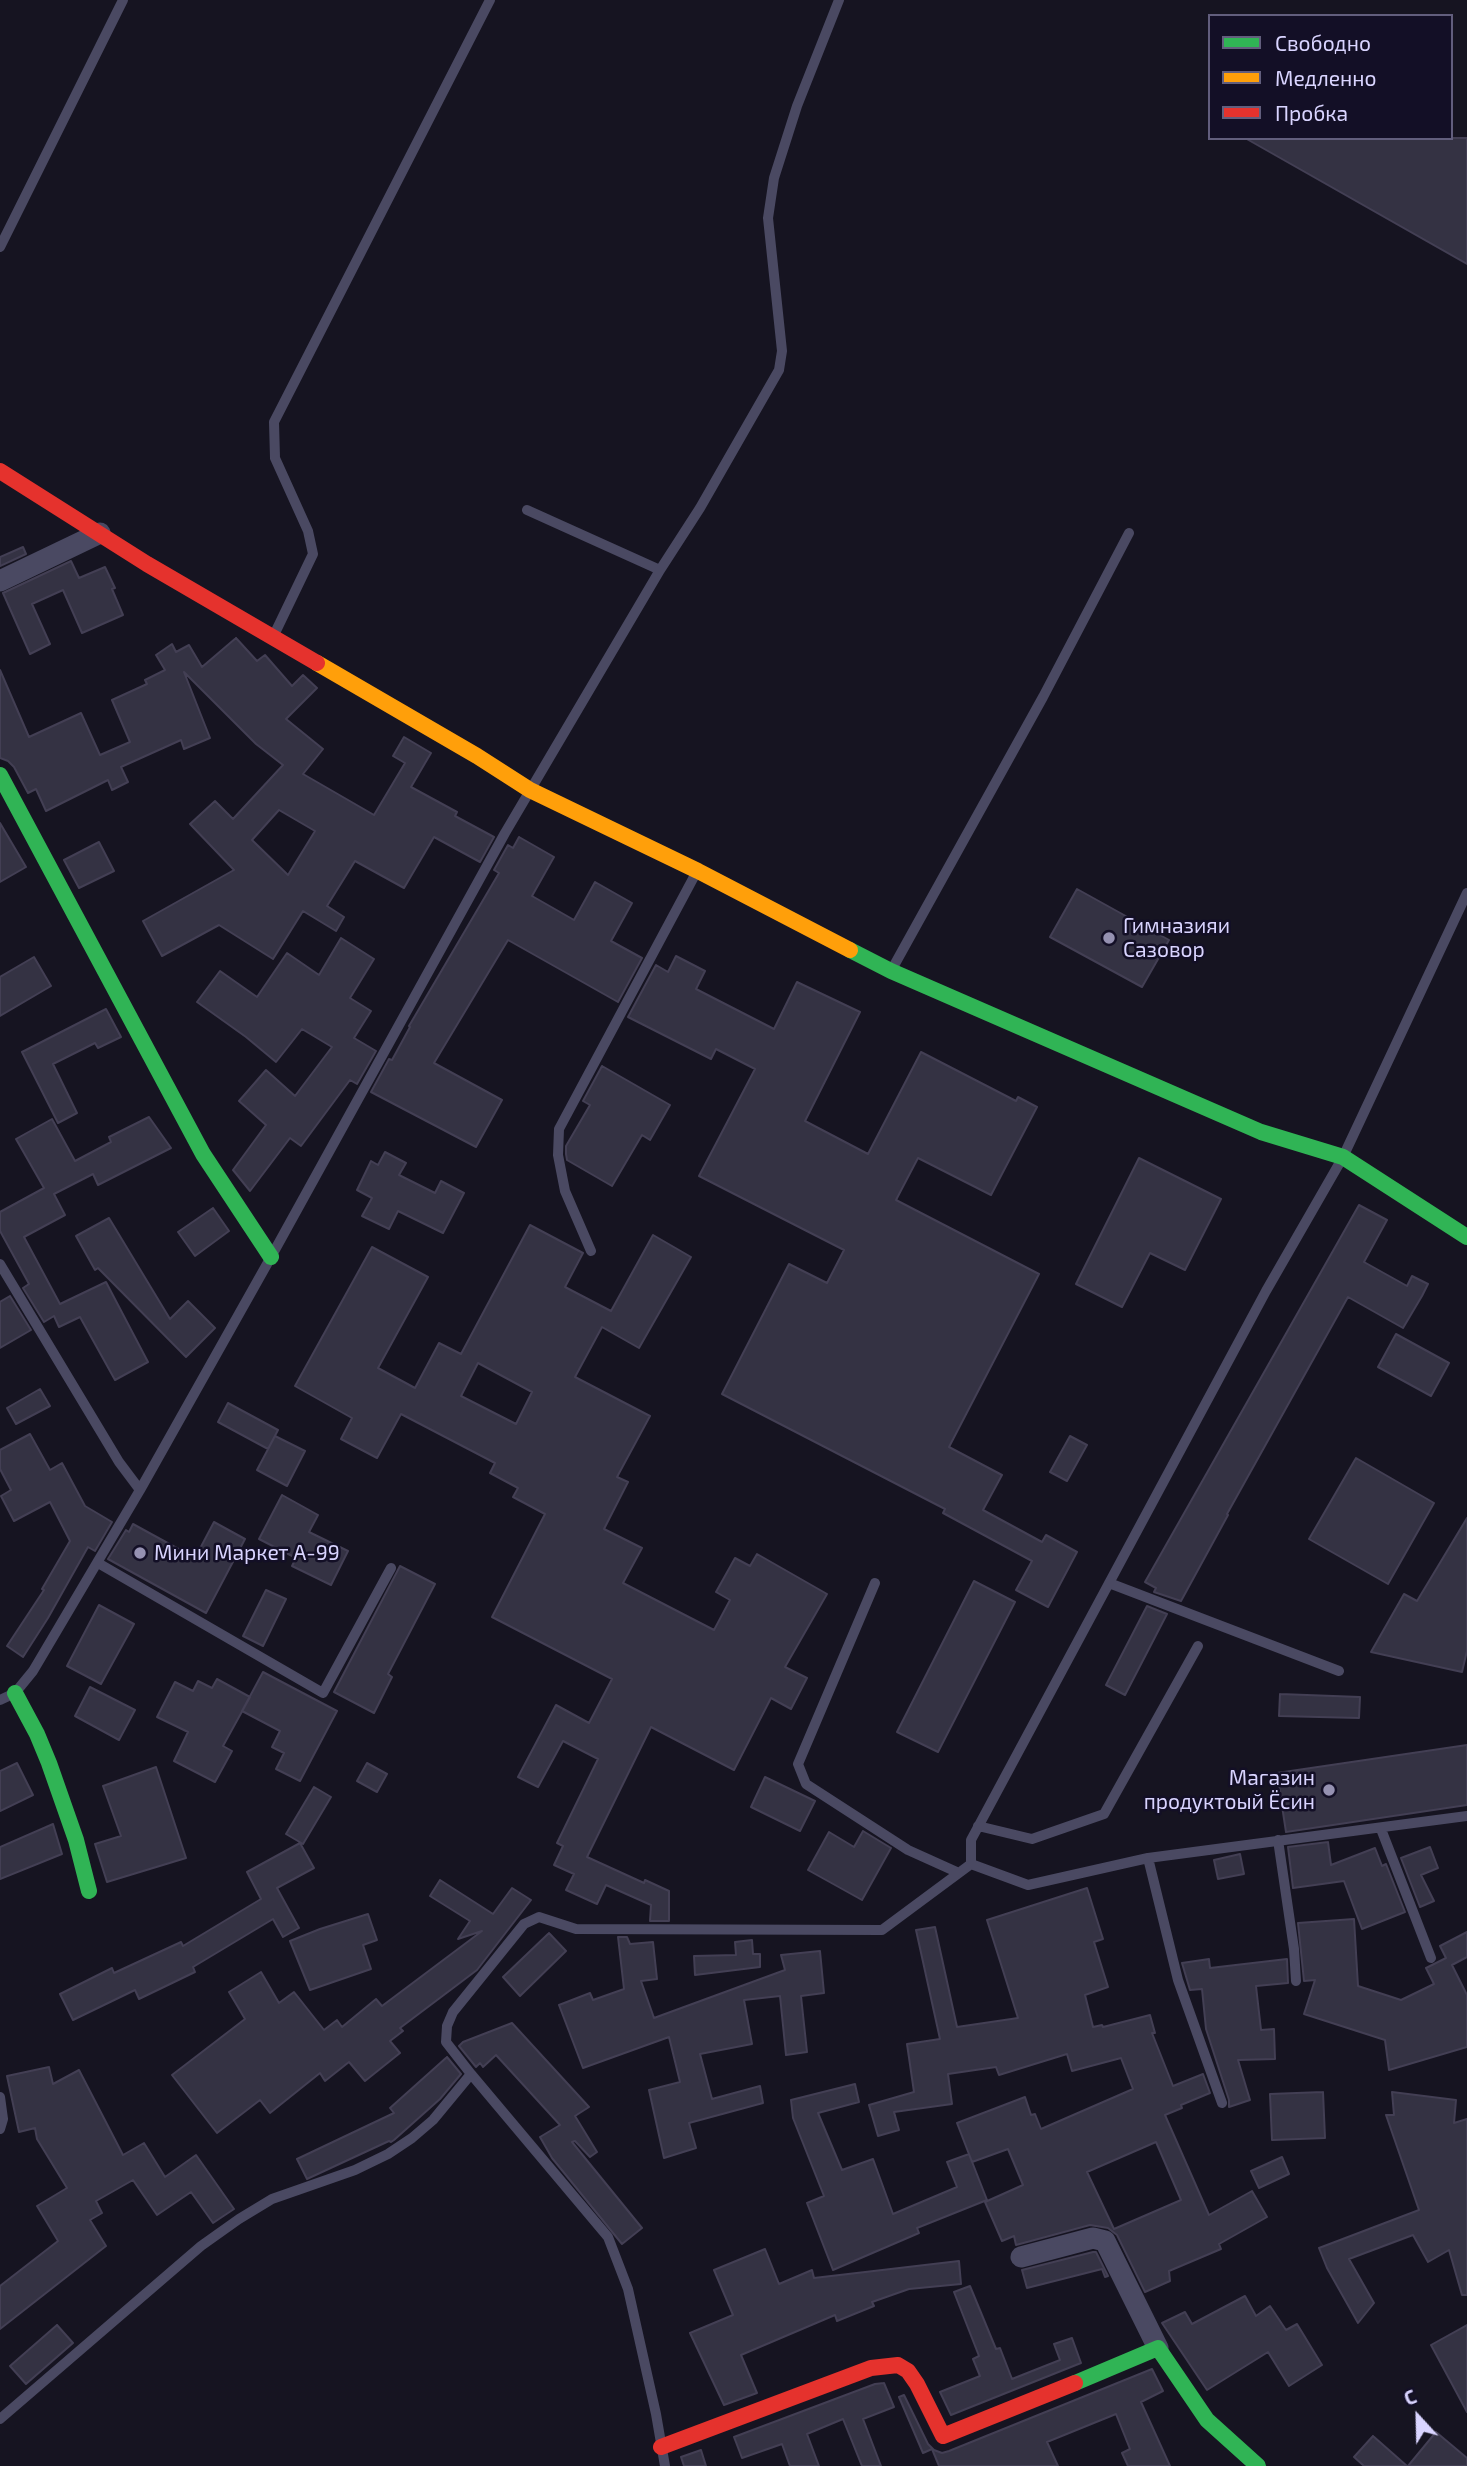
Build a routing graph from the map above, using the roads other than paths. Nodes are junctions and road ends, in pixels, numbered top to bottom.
1 (124, 0) edge
2 (490, 0) edge
3 (839, 0) edge
4 (0, 247) edge
5 (0, 471) edge
6 (527, 510) dead end
7 (100, 533) junction
8 (1129, 533) dead end
9 (660, 570) junction
10 (0, 581) edge
11 (272, 638) junction
12 (0, 775) edge
13 (530, 790) junction
14 (698, 871) junction
15 (1467, 893) edge
16 (891, 971) junction
17 (1343, 1157) junction
18 (1467, 1237) edge
19 (591, 1251) dead end
20 (271, 1257) junction
21 (2, 1272) edge
22 (140, 1490) junction
23 (99, 1563) junction
24 (391, 1568) dead end
25 (875, 1583) dead end
26 (1109, 1583) junction
27 (1198, 1646) dead end
28 (1339, 1671) dead end
29 (8, 1696) edge
30 (1467, 1816) edge
31 (978, 1826) junction
32 (1381, 1829) junction
33 (1278, 1840) junction
34 (1148, 1858) junction
35 (971, 1864) junction
36 (958, 1873) junction
37 (89, 1891) dead end
38 (1431, 1958) dead end
39 (1296, 1981) dead end
40 (471, 2074) junction
41 (0, 2097) edge
42 (1222, 2103) dead end
43 (0, 2129) edge
44 (1021, 2257) dead end
45 (1158, 2348) junction
46 (0, 2419) edge
47 (662, 2447) junction
48 (664, 2466) edge
49 (1258, 2466) edge

1 - 4 lane
2 - 11 lane
3 - 9 lane
5 - 7 street
6 - 9 lane
7 - 10 street
7 - 11 street
8 - 16 lane
9 - 13 lane
11 - 13 street
12 - 20 street
13 - 14 street
13 - 20 lane
14 - 16 street
14 - 19 lane
15 - 17 lane
16 - 17 street
17 - 18 street
17 - 26 lane
20 - 22 lane
21 - 22 lane
22 - 23 lane
23 - 24 lane
23 - 29 lane
25 - 36 lane
26 - 28 lane
26 - 31 lane
27 - 31 lane
29 - 37 street
30 - 32 lane
31 - 35 lane
32 - 33 lane
32 - 38 lane
33 - 34 lane
33 - 39 lane
34 - 35 lane
34 - 42 lane
35 - 36 lane
36 - 40 lane
40 - 46 lane
40 - 47 lane
41 - 43 lane
44 - 45 street
45 - 47 street
45 - 49 street
47 - 48 lane

